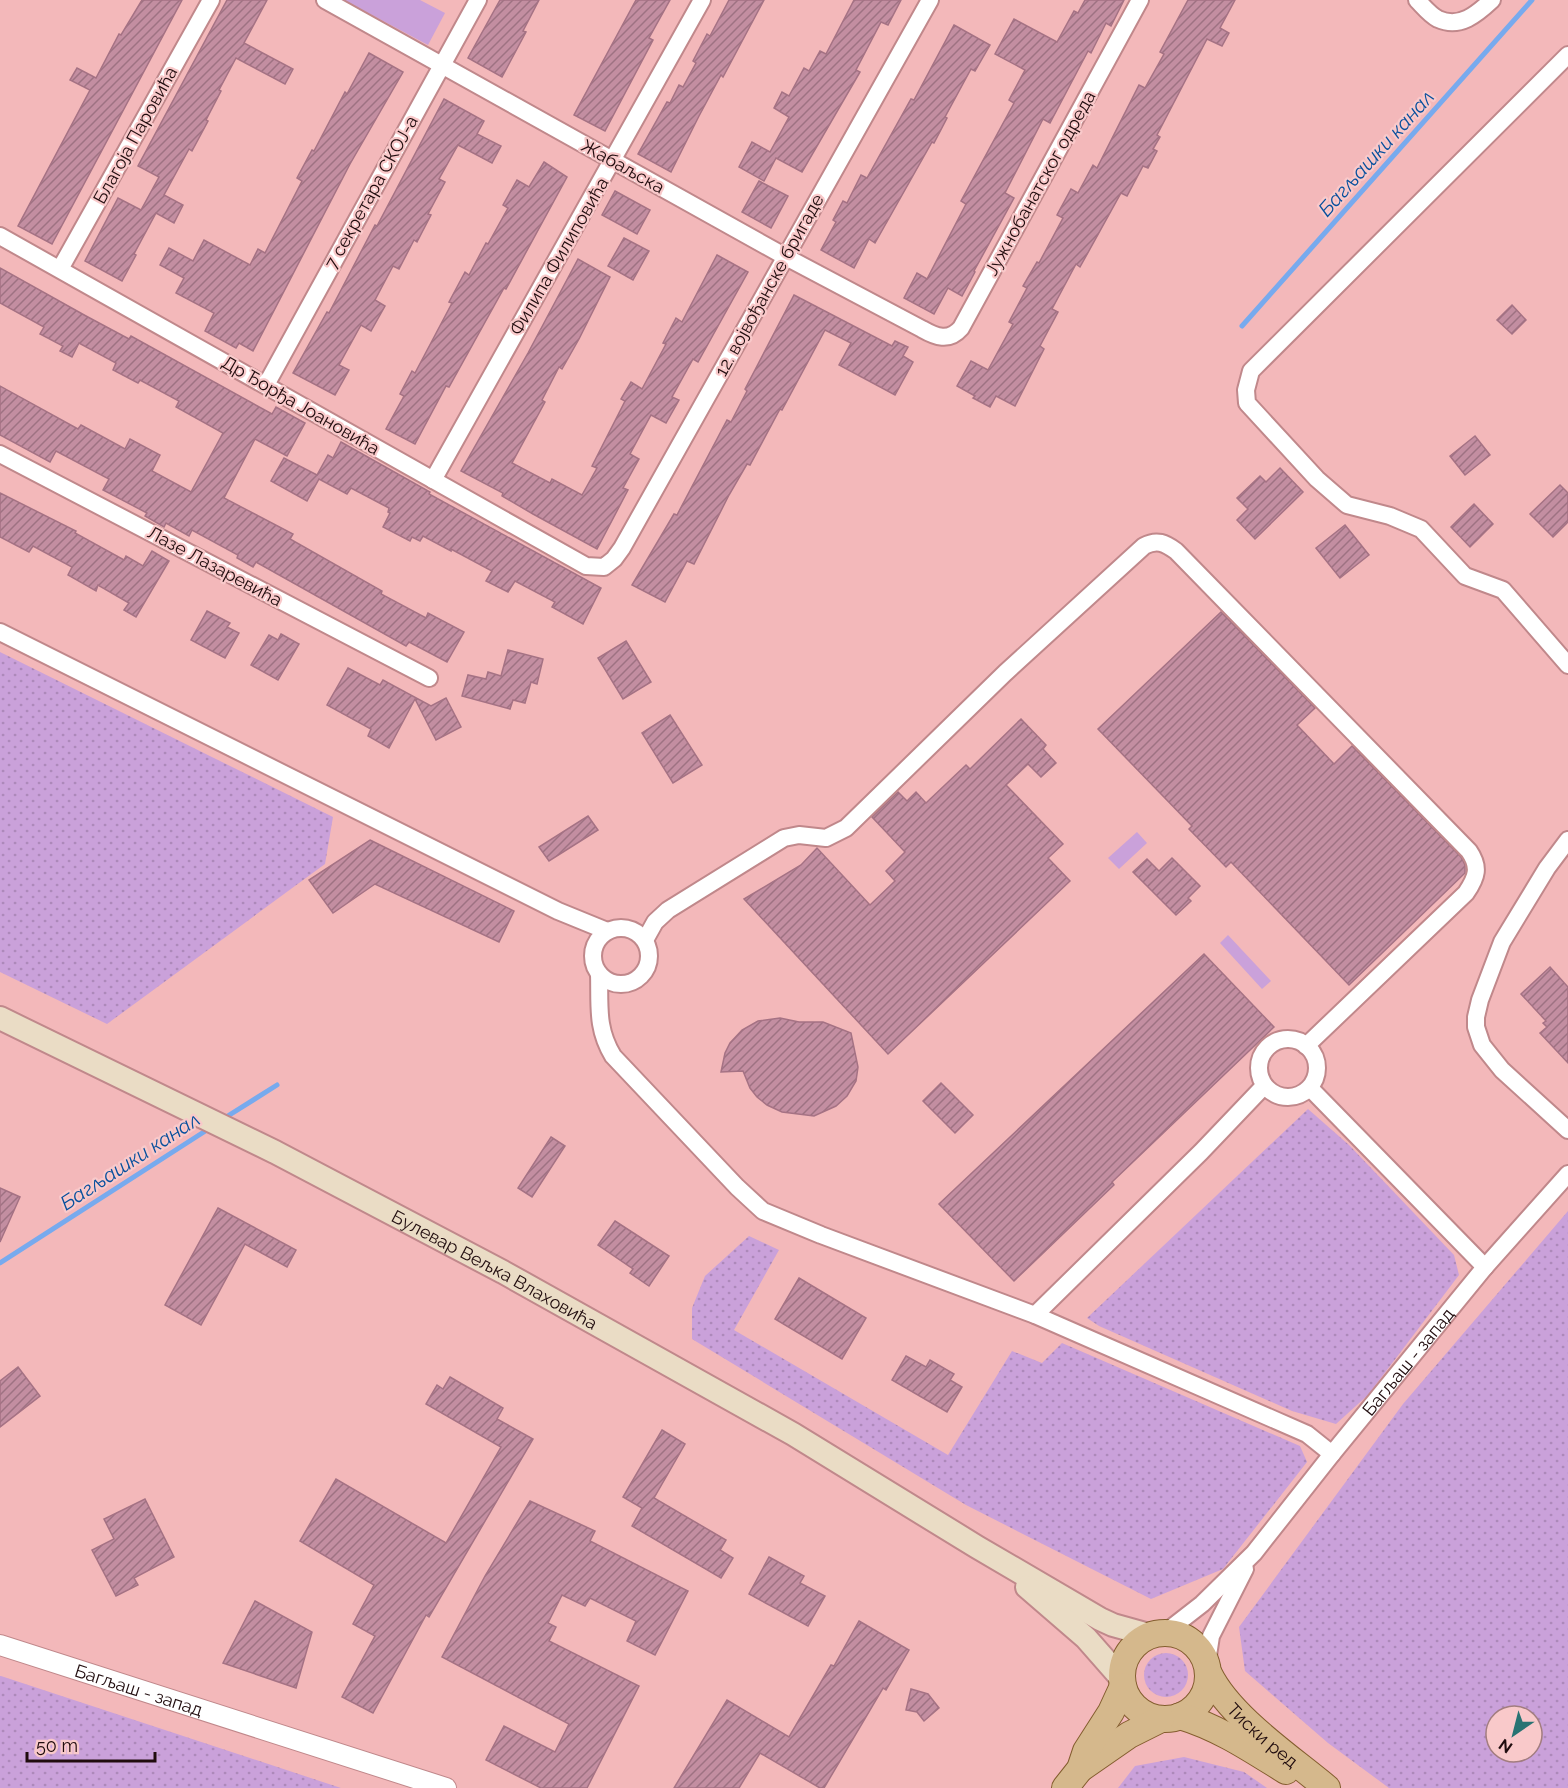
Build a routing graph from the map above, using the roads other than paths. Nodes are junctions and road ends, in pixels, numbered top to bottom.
1 (211, 0) edge
2 (325, 0) edge
3 (477, 0) edge
4 (702, 0) edge
5 (930, 0) edge
6 (1140, 0) edge
7 (1417, 0) edge
8 (1492, 0) edge
9 (1568, 55) edge
10 (442, 64) junction
11 (613, 161) junction
12 (0, 236) edge
13 (786, 257) junction
14 (60, 269) junction
15 (922, 329) joint
16 (266, 385) junction
17 (0, 454) edge
18 (433, 480) junction
19 (604, 567) joint
20 (0, 633) edge
21 (1568, 665) edge
22 (429, 678) dead end
23 (1568, 840) edge
24 (668, 909) junction
25 (564, 914) junction
26 (625, 928) junction
27 (607, 931) junction
28 (645, 940) junction
29 (594, 946) junction
30 (599, 974) junction
31 (615, 983) junction
32 (599, 1011) junction
33 (0, 1018) edge
34 (1306, 1046) junction
35 (1264, 1086) junction
36 (1310, 1088) junction
37 (1568, 1130) edge
38 (1568, 1174) edge
39 (1485, 1267) junction
40 (1035, 1315) junction
41 (1332, 1454) junction
42 (977, 1546) junction
43 (1254, 1553) junction
44 (1157, 1633) junction
45 (1, 1646) edge
46 (1208, 1668) junction
47 (1122, 1683) junction
48 (1171, 1718) junction
49 (1072, 1779) edge
50 (446, 1788) edge
51 (1314, 1788) edge
52 (1327, 1788) edge

1 - 14 street, Благоја Паровића
2 - 10 street, Жабаљска
3 - 10 street, 7 секретара СКОЈ-а
4 - 11 street, Филипа Филиповића
5 - 13 street, 12. војвођанске бригаде
6 - 15 street, Јужнобанатског одреда
7 - 8 street
9 - 21 street
10 - 11 street, Жабаљска
10 - 16 street, 7 секретара СКОЈ-а
11 - 13 street, Жабаљска
11 - 18 street, Филипа Филиповића
12 - 14 street, Др Ђорђа Јоановића
13 - 15 street, Жабаљска
13 - 19 street, 12. војвођанске бригаде
14 - 16 street, Др Ђорђа Јоановића
16 - 18 street, Др Ђорђа Јоановића
17 - 22 street, Лазе Лазаревића
18 - 19 street, Др Ђорђа Јоановића
20 - 25 street
23 - 37 street
24 - 26 street
24 - 28 street
24 - 34 street
25 - 27 street
25 - 29 street
26 - 27 street
26 - 28 street
27 - 29 street
28 - 31 street
29 - 30 street
30 - 31 street
30 - 32 street
31 - 32 street
32 - 40 street
33 - 42 main road, Булевар Вељка Влаховића
34 - 35 street
34 - 36 street
35 - 36 street
35 - 40 street
36 - 39 street
38 - 39 street, Багљаш - запад
39 - 41 street, Багљаш - запад
40 - 41 street
41 - 43 street, Багљаш - запад
42 - 44 main road, Булевар Вељка Влаховића
42 - 47 main road, Булевар Вељка Влаховића
43 - 44 street, Багљаш - запад
43 - 46 street, Багљаш - запад
44 - 46 main road
44 - 47 main road
45 - 50 street, Багљаш - запад
46 - 48 main road
46 - 52 main road, Тиски ред
47 - 48 main road
47 - 49 main road
48 - 49 main road
48 - 51 main road, Тиски ред

